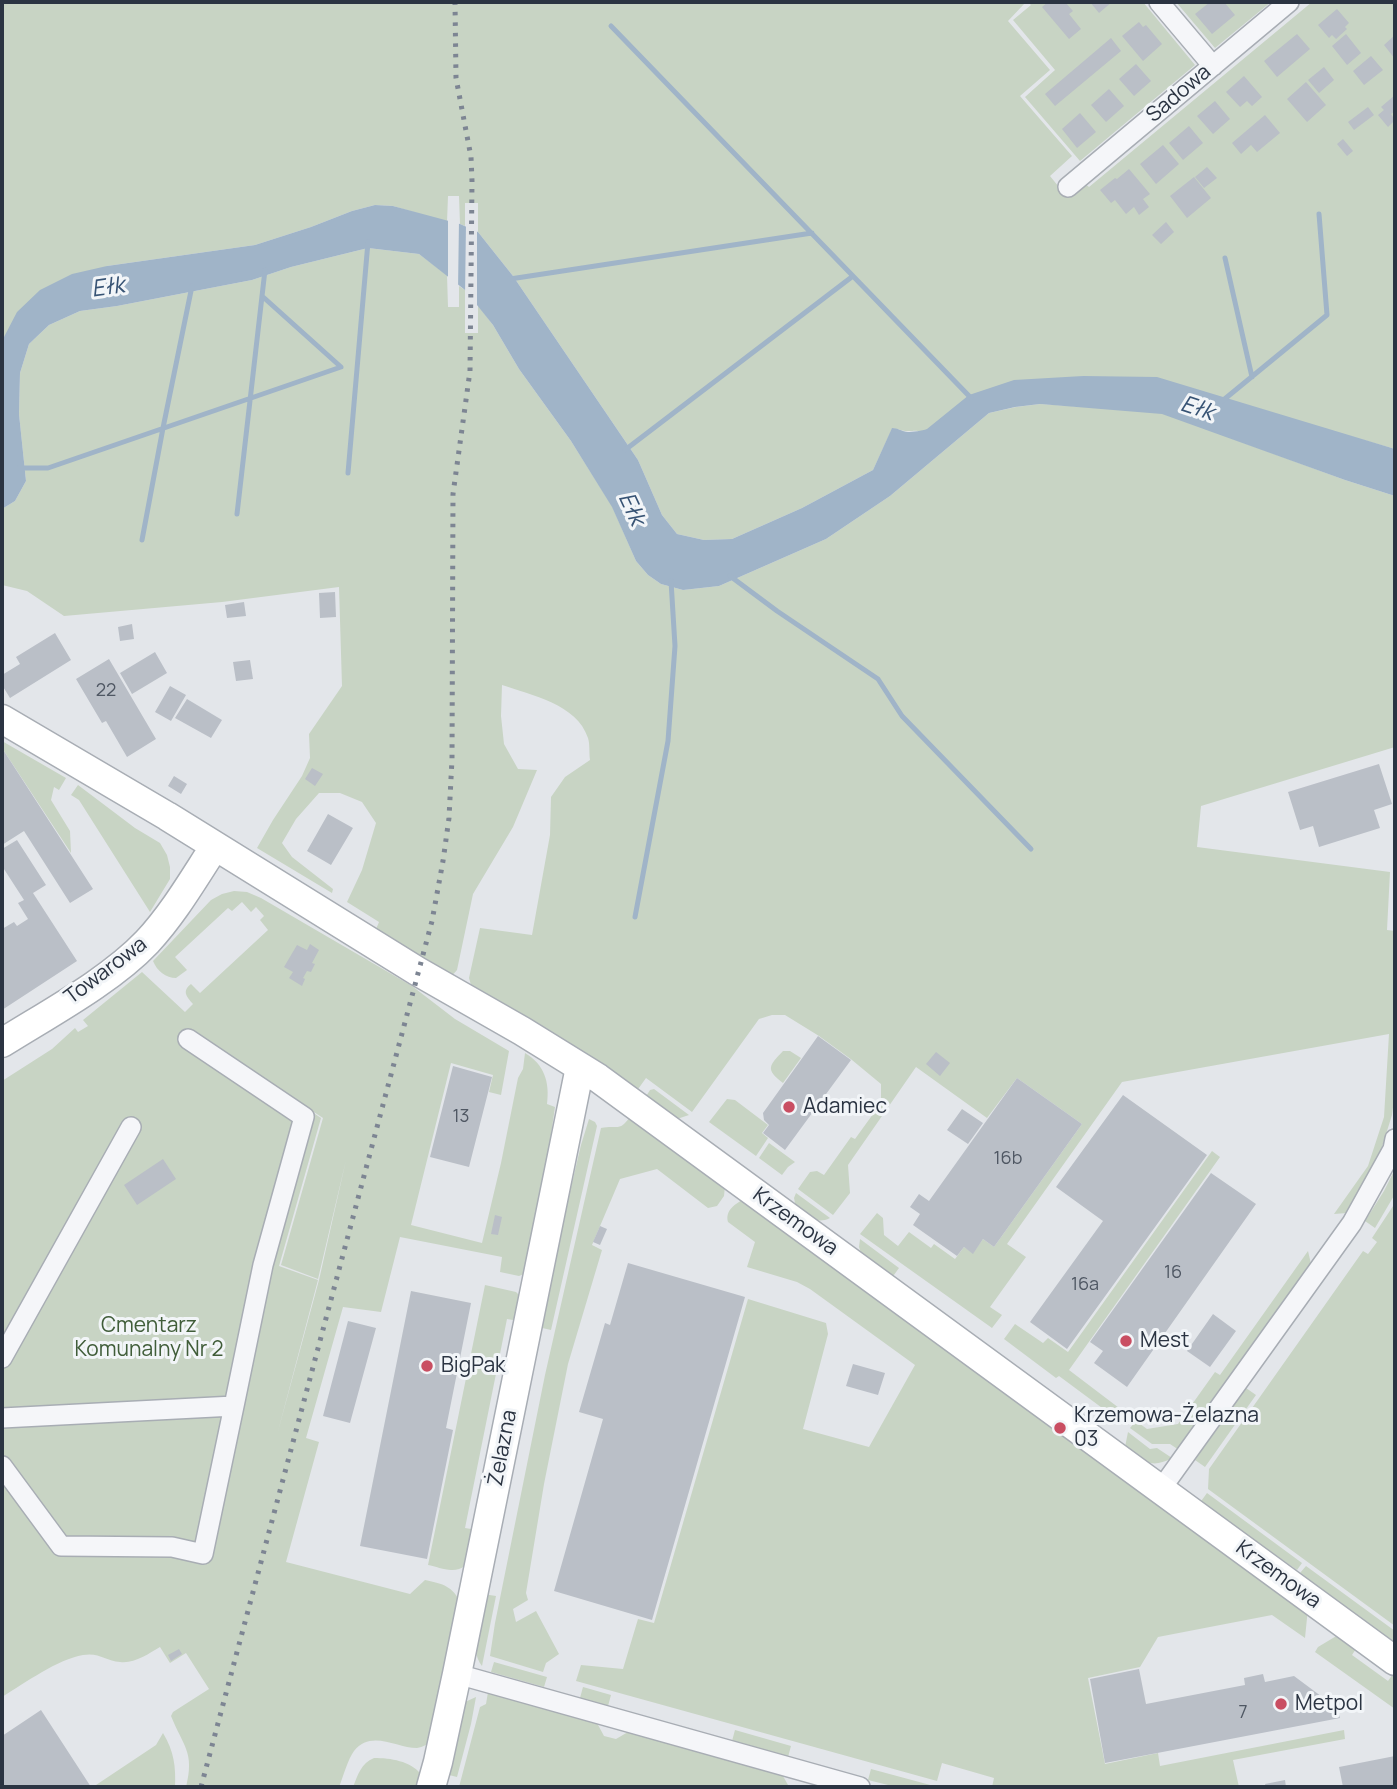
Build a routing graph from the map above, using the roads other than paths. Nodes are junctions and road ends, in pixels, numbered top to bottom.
1 (1159, 2) edge
2 (1289, 2) edge
3 (1213, 66) junction
4 (1068, 187) dead end
5 (2, 719) edge
6 (215, 846) junction
7 (188, 1039) dead end
8 (2, 1043) edge
9 (580, 1067) junction
10 (131, 1127) dead end
11 (1395, 1139) edge
12 (2, 1359) edge
13 (234, 1406) junction
14 (2, 1418) edge
15 (2, 1466) edge
16 (1161, 1489) junction
17 (1395, 1661) edge
18 (457, 1674) junction
19 (431, 1787) edge
20 (860, 1787) edge

1 - 3 street
2 - 3 street, Sadowa
3 - 4 street, Sadowa
5 - 6 street
6 - 8 street, Towarowa
6 - 9 street, Krzemowa
7 - 13 street
9 - 16 street, Krzemowa
9 - 18 street, Żelazna
10 - 12 street
11 - 16 street
13 - 14 street
13 - 15 street
16 - 17 street, Krzemowa
18 - 19 street, Żelazna
18 - 20 street

